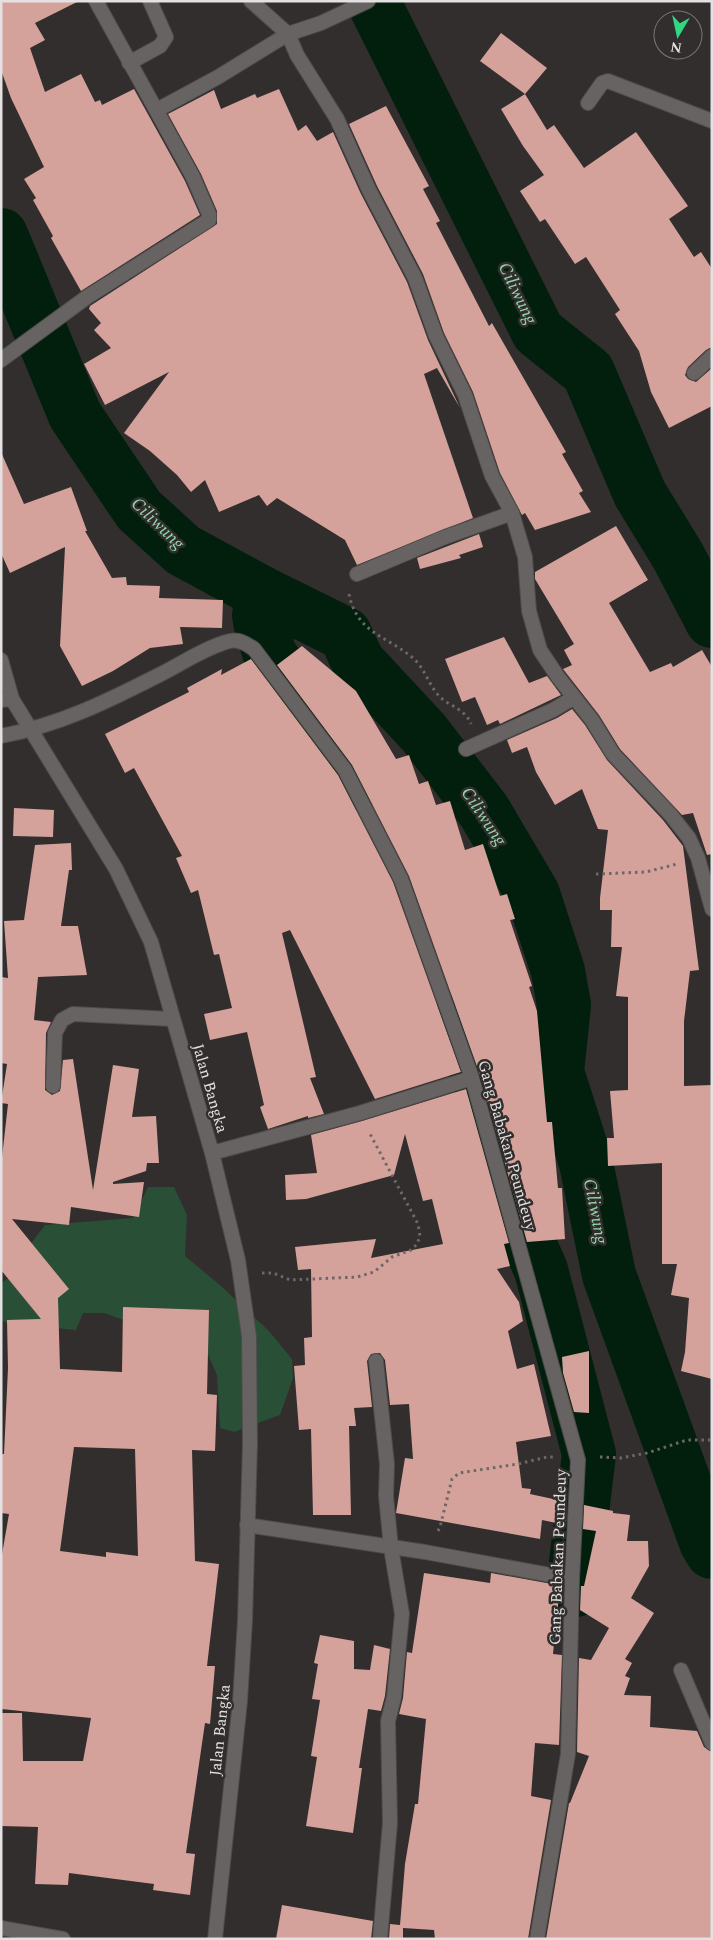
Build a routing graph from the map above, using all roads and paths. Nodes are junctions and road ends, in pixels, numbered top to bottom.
1 (96, 1) edge
2 (150, 1) edge
3 (251, 1) edge
4 (368, 1) edge
5 (288, 34) junction
6 (129, 64) junction
7 (588, 103) dead end
8 (157, 110) junction
9 (712, 121) edge
10 (712, 356) edge
11 (1, 360) edge
12 (694, 373) dead end
13 (512, 513) junction
14 (357, 574) joint
15 (1, 660) edge
16 (574, 698) junction
17 (7, 700) edge
18 (32, 730) junction
19 (1, 736) edge
20 (466, 749) joint
21 (698, 858) junction
22 (596, 874) dead end
23 (712, 909) edge
24 (172, 1019) junction
25 (472, 1078) junction
26 (53, 1086) dead end
27 (360, 1113) junction
28 (212, 1153) junction
29 (238, 1260) junction
30 (376, 1361) dead end
31 (712, 1440) edge
32 (581, 1458) junction
33 (247, 1524) junction
34 (440, 1527) dead end
35 (391, 1548) junction
36 (572, 1578) junction
37 (681, 1670) dead end
38 (712, 1742) edge
39 (1, 1928) edge
40 (63, 1939) edge
41 (215, 1939) edge
42 (380, 1939) edge
43 (537, 1939) edge

1 - 6 street
2 - 6 street
3 - 5 street
4 - 5 street
5 - 8 street
5 - 13 street
6 - 8 street
7 - 9 street
8 - 11 street
10 - 12 street
13 - 14 street
13 - 16 street
14 - 20 path
15 - 17 street, Jalan Bangka
16 - 20 street
16 - 21 street
17 - 18 street, Jalan Bangka
18 - 19 street, Gang Babakan Peundeuy
18 - 24 street, Jalan Bangka
18 - 25 street, Gang Babakan Peundeuy
21 - 22 path
21 - 23 street
24 - 26 street
24 - 28 street, Jalan Bangka
25 - 27 street
25 - 32 street, Gang Babakan Peundeuy
27 - 28 street
27 - 29 path
28 - 29 street, Jalan Bangka
29 - 33 street, Jalan Bangka
30 - 35 street
31 - 32 path
32 - 34 path
32 - 36 street, Gang Babakan Peundeuy
33 - 35 street
33 - 41 street, Jalan Bangka
35 - 36 street
35 - 42 street
36 - 43 street, Gang Babakan Peundeuy
37 - 38 street
39 - 40 street

